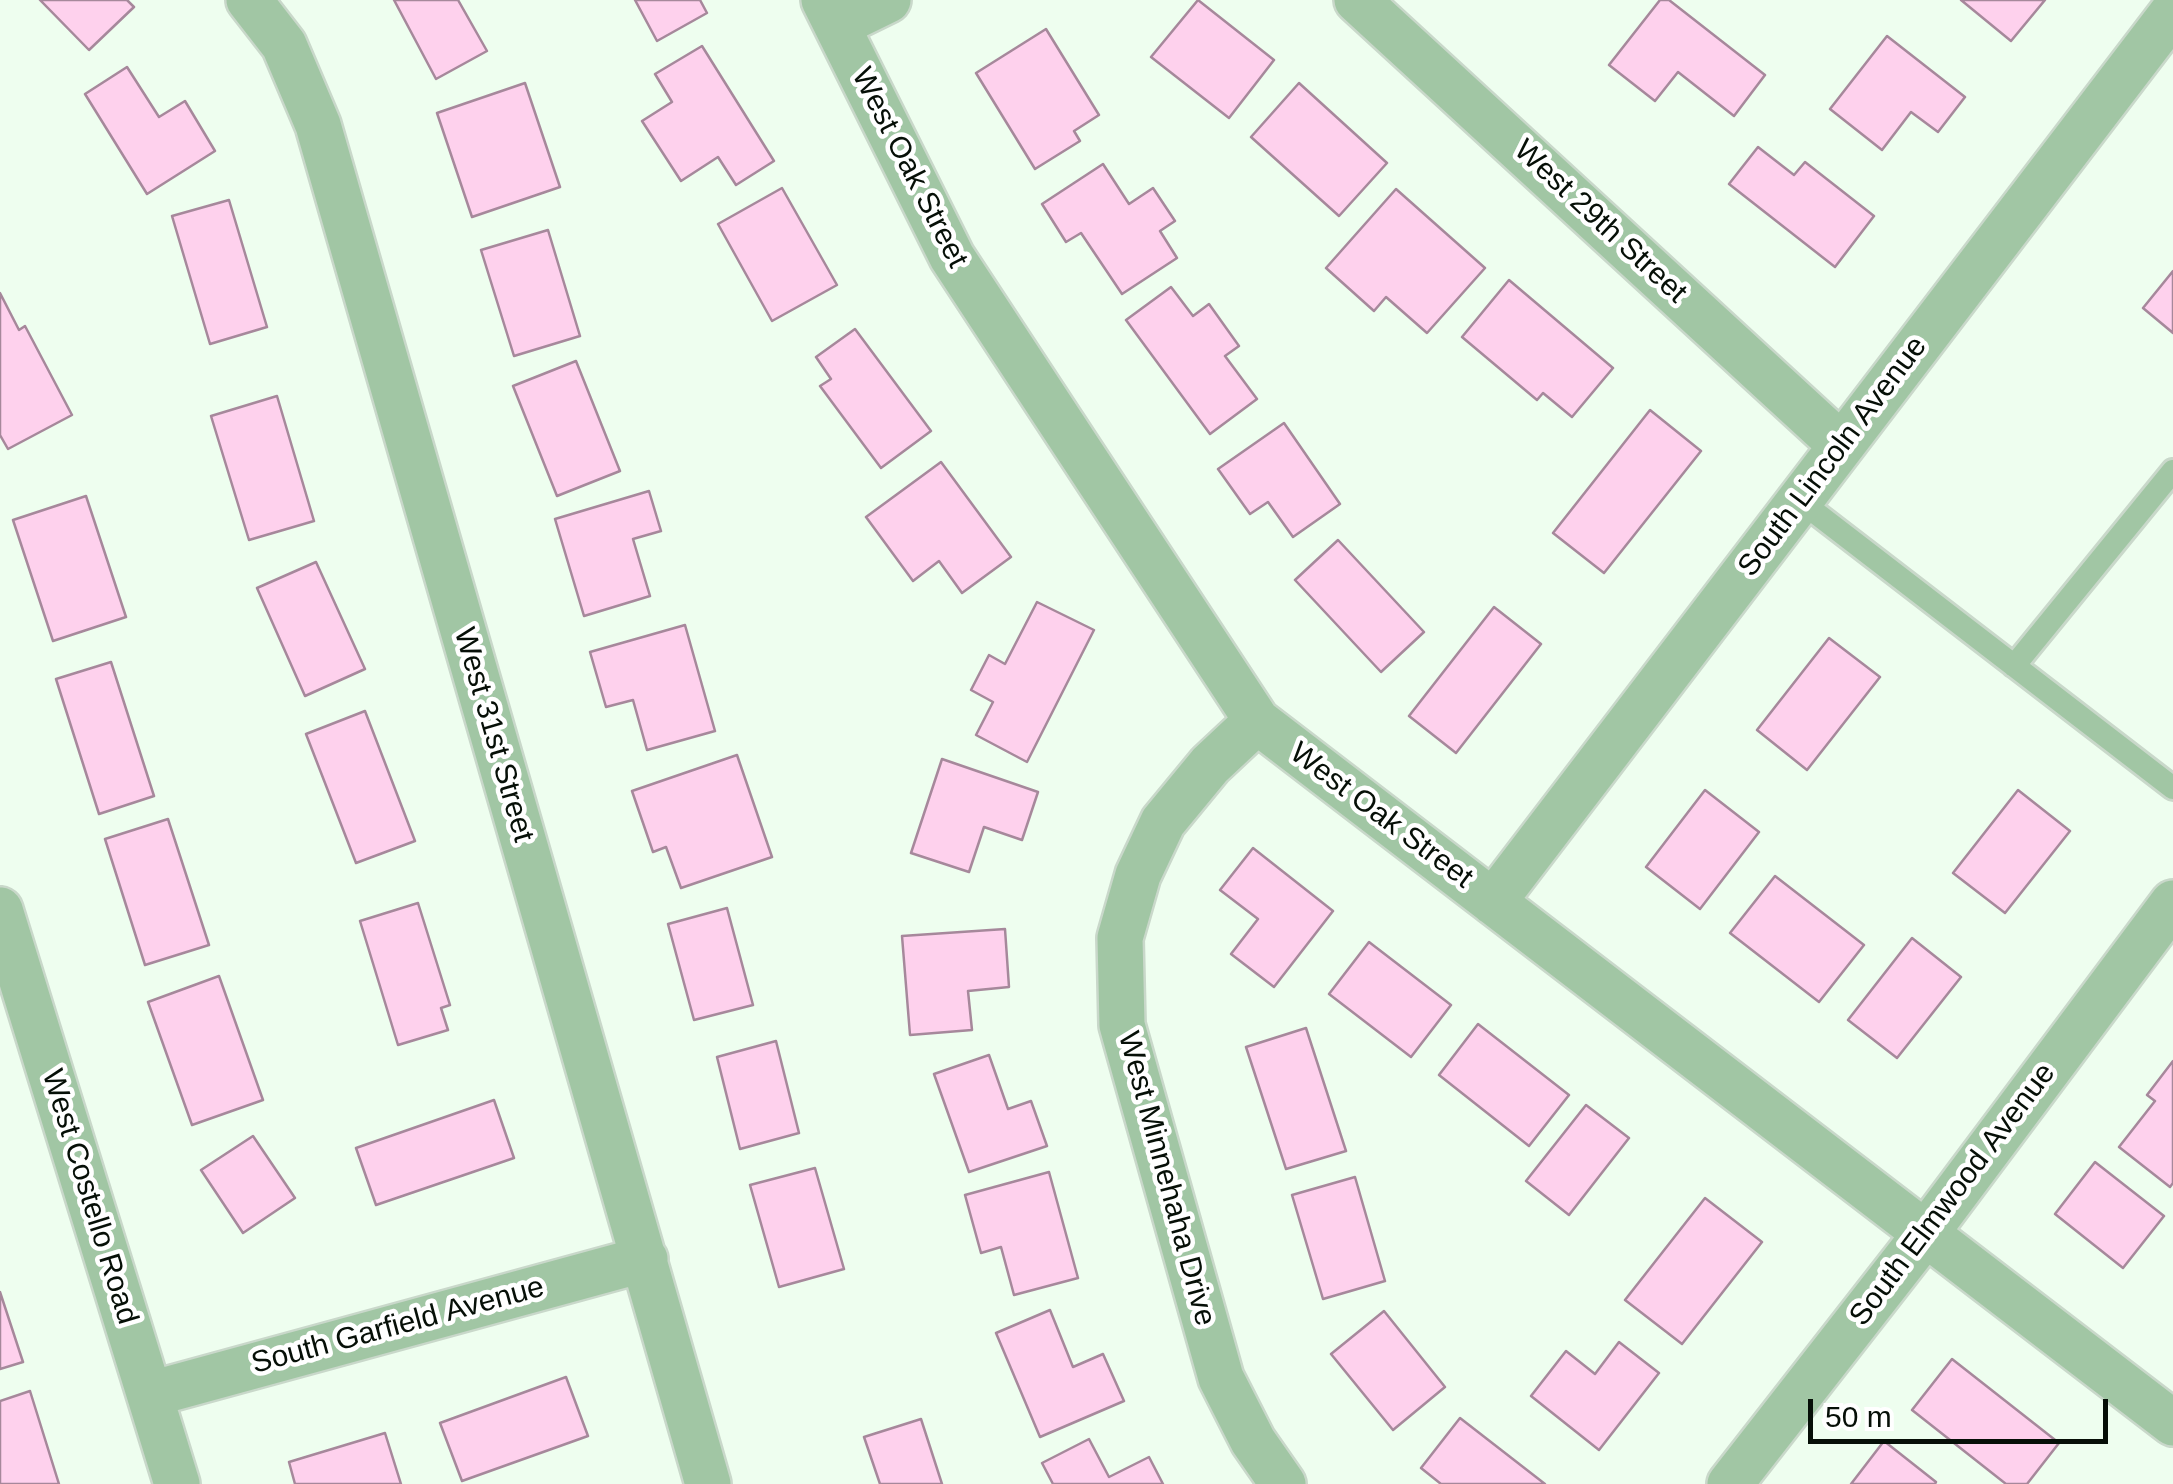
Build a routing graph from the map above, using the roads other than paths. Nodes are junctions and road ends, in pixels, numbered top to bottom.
1 (249, 0) edge
2 (888, 0) edge
3 (1357, 0) edge
4 (831, 12) edge
5 (2173, 12) edge
6 (1841, 446) junction
7 (2172, 471) edge
8 (1799, 500) junction
9 (2014, 666) junction
10 (1257, 720) junction
11 (2173, 788) edge
12 (1494, 902) junction
13 (2173, 903) edge
14 (0, 910) edge
15 (10, 976) edge
16 (1926, 1233) junction
17 (645, 1259) junction
18 (151, 1394) junction
19 (2173, 1423) edge
20 (177, 1484) edge
21 (708, 1484) edge
22 (1283, 1484) edge
23 (1730, 1484) edge

1 - 17 street, West 31st Street
2 - 4 street
3 - 6 street, West 29th Street
4 - 10 street, West Oak Street
5 - 6 street, South Lincoln Avenue
6 - 8 street, South Lincoln Avenue
7 - 9 lane
8 - 9 lane
8 - 12 street, South Lincoln Avenue
9 - 11 lane
10 - 12 street, West Oak Street
10 - 22 street, West Minnehaha Drive
12 - 16 street, West Oak Street
13 - 16 street, South Elmwood Avenue
14 - 15 street, West Costello Road
15 - 18 street, West Costello Road
16 - 19 street, West Oak Street
16 - 23 street, South Elmwood Avenue
17 - 18 street, South Garfield Avenue
17 - 21 street, West 31st Street
18 - 20 street, West Costello Road

